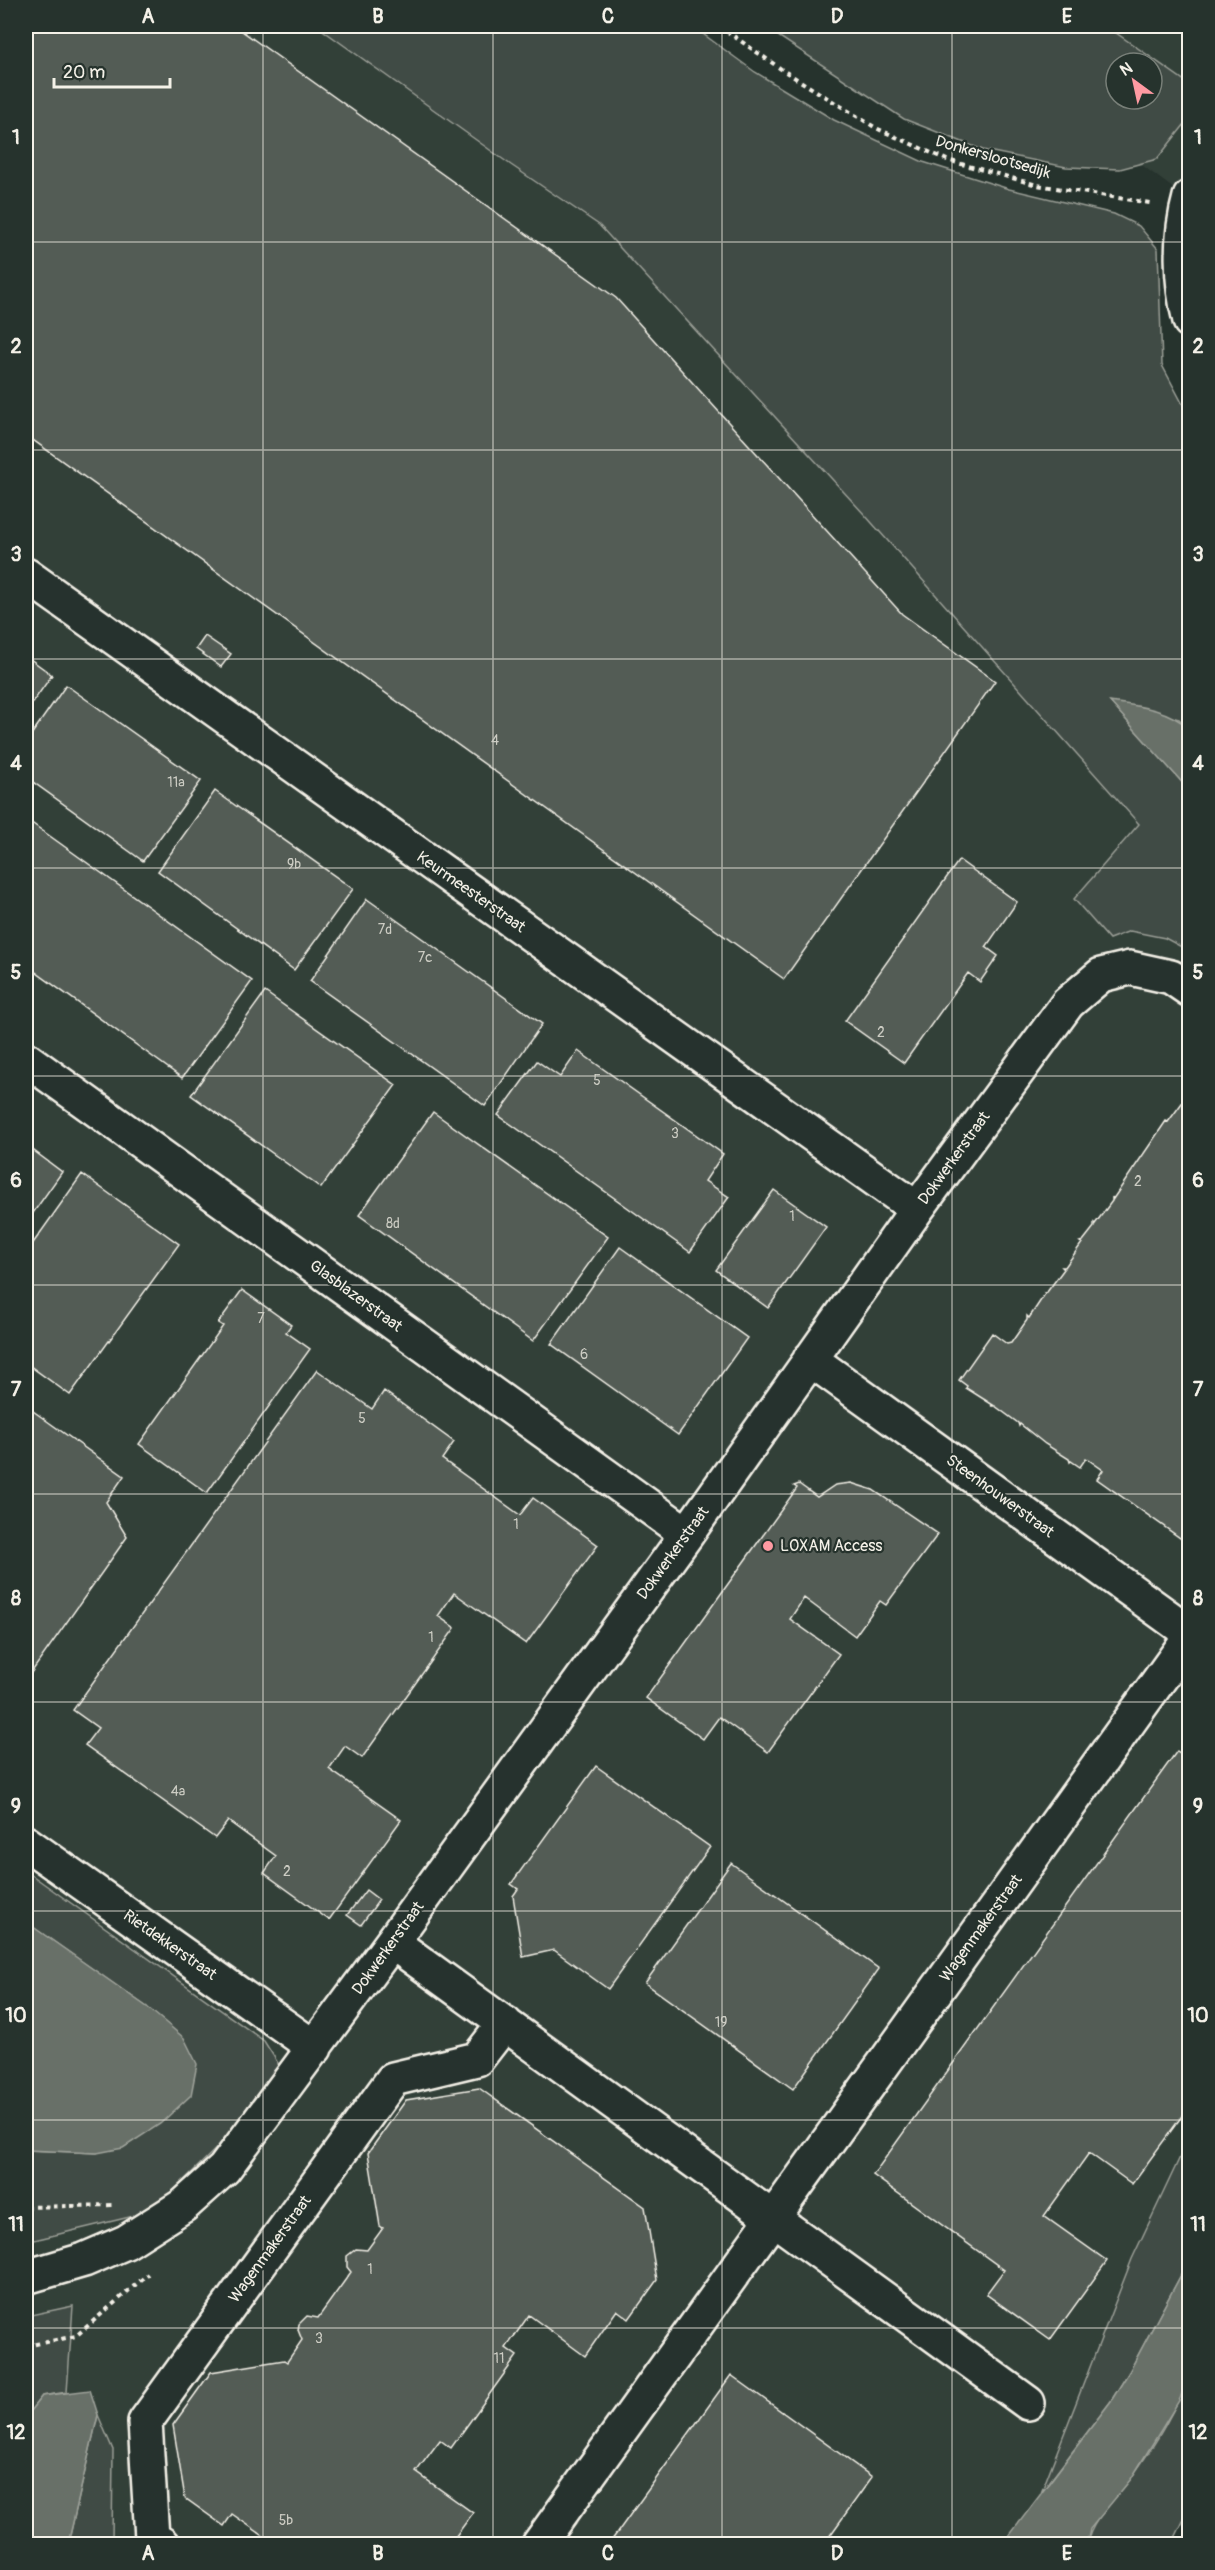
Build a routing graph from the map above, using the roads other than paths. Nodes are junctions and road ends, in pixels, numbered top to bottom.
1 (1188, 203) edge
2 (1190, 321) edge
3 (26, 576) edge
4 (1190, 990) edge
5 (26, 1059) edge
6 (916, 1209) junction
7 (810, 1359) junction
8 (687, 1534) junction
9 (1190, 1635) edge
10 (26, 1843) edge
11 (393, 1942) junction
12 (505, 2023) junction
13 (315, 2048) junction
14 (772, 2219) junction
15 (26, 2277) edge
16 (1028, 2403) dead end
17 (162, 2544) edge
18 (539, 2544) edge

1 - 2 street
3 - 6 street, Keurmeesterstraat
4 - 6 street, Dokwerkerstraat
5 - 8 street, Glasblazerstraat
6 - 7 street, Dokwerkerstraat
7 - 8 street, Dokwerkerstraat
7 - 9 street, Steenhouwerstraat
8 - 11 street, Dokwerkerstraat
9 - 14 street, Wagenmakerstraat
10 - 13 street, Rietdekkerstraat
11 - 12 street
11 - 13 street, Dokwerkerstraat
12 - 14 street
12 - 17 street, Wagenmakerstraat
13 - 15 street, Dokwerkerstraat
14 - 16 street
14 - 18 street, Wagenmakerstraat

